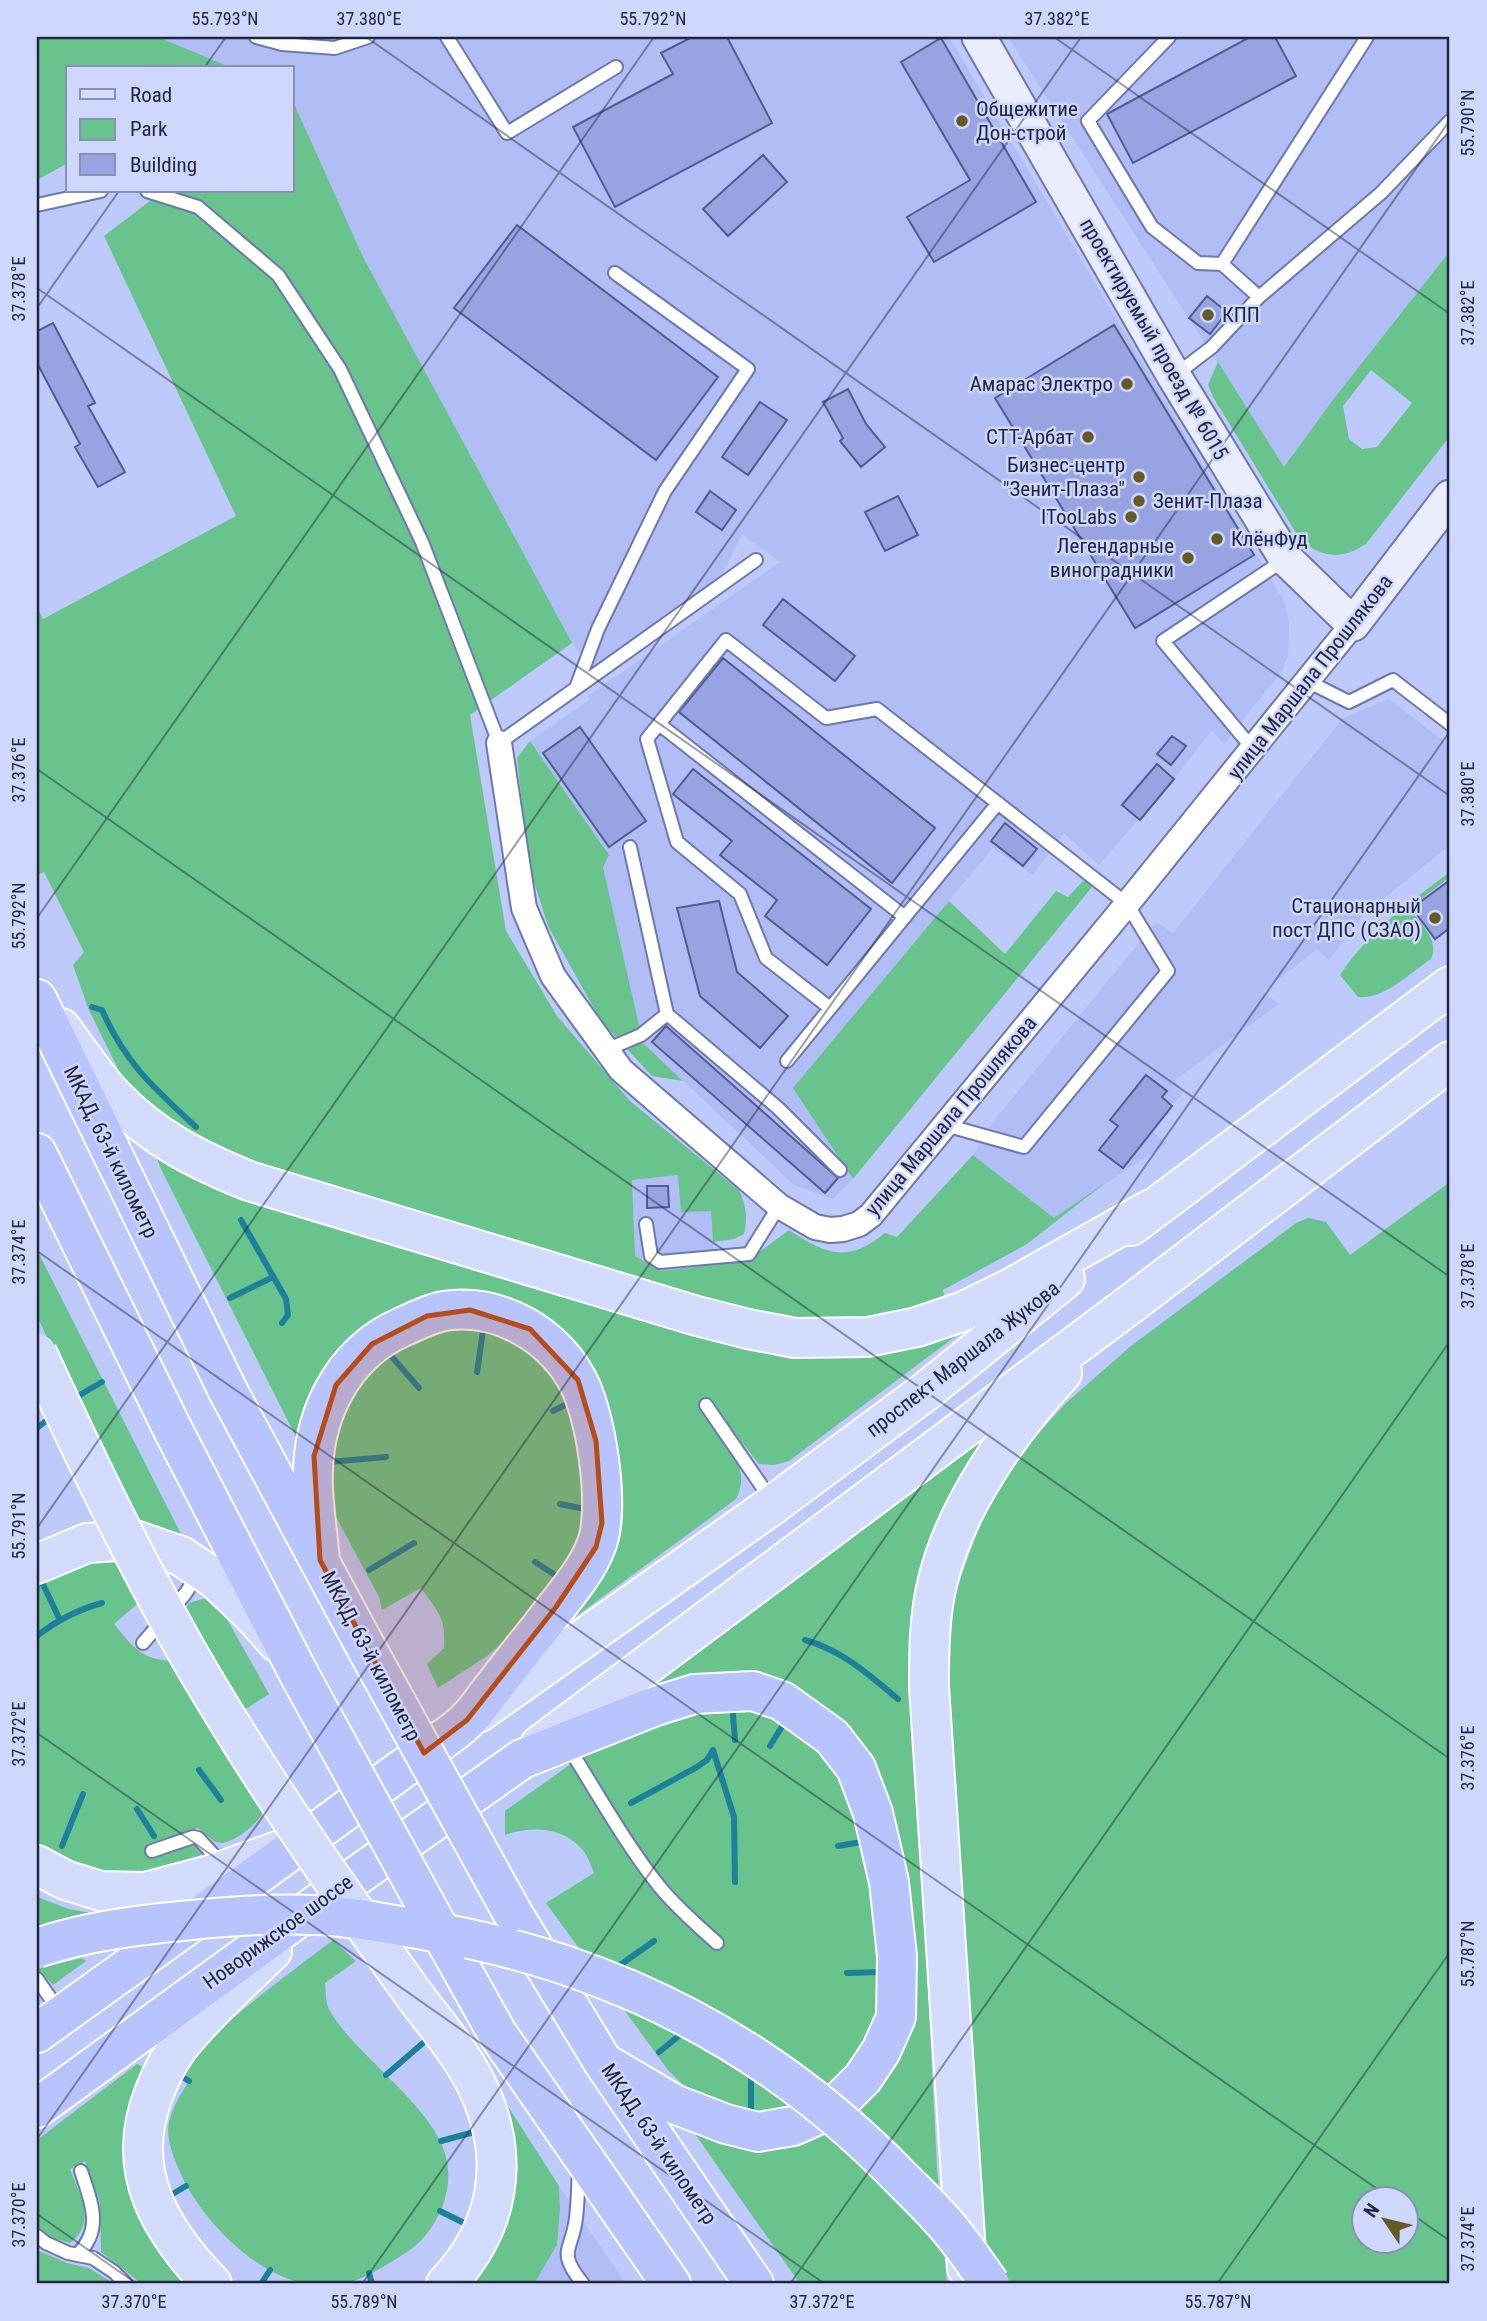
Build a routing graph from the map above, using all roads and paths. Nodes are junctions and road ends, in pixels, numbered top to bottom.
1 (256, 37) edge
2 (368, 37) edge
3 (447, 37) edge
4 (979, 37) edge
5 (1169, 37) edge
6 (1367, 37) edge
7 (616, 67) dead end
8 (1450, 121) edge
9 (96, 192) edge
10 (150, 192) edge
11 (37, 205) edge
12 (1222, 264) junction
13 (615, 273) dead end
14 (1259, 297) junction
15 (1174, 376) junction
16 (1450, 497) edge
17 (1286, 559) junction
18 (757, 560) dead end
19 (1353, 624) junction
20 (1307, 681) junction
21 (575, 688) junction
22 (659, 724) junction
23 (1450, 724) edge
24 (499, 743) junction
25 (1253, 749) junction
26 (998, 803) junction
27 (630, 847) dead end
28 (1128, 904) junction
29 (905, 917) junction
30 (1450, 986) edge
31 (37, 998) edge
32 (830, 1008) junction
33 (667, 1014) junction
34 (606, 1050) junction
35 (787, 1061) dead end
36 (1450, 1061) edge
37 (945, 1125) junction
38 (37, 1153) edge
39 (840, 1170) dead end
40 (779, 1206) junction
41 (1151, 1209) junction
42 (646, 1224) dead end
43 (1132, 1303) junction
44 (37, 1353) edge
45 (706, 1405) dead end
46 (774, 1504) junction
47 (320, 1560) junction
48 (37, 1564) edge
49 (201, 1570) junction
50 (143, 1643) dead end
51 (293, 1664) junction
52 (467, 1720) junction
53 (565, 1742) junction
54 (522, 1759) junction
55 (304, 1842) junction
56 (152, 1851) dead end
57 (37, 1865) edge
58 (226, 1869) junction
59 (331, 1894) junction
60 (717, 1942) dead end
61 (37, 1948) edge
62 (37, 1979) edge
63 (49, 2024) edge
64 (603, 2062) junction
65 (37, 2108) edge
66 (579, 2154) junction
67 (81, 2171) dead end
68 (37, 2236) edge
69 (77, 2255) junction
70 (126, 2284) edge
71 (212, 2284) edge
72 (446, 2284) edge
73 (583, 2284) edge
74 (671, 2284) edge
75 (754, 2284) edge
76 (968, 2284) edge
77 (990, 2284) edge

1 - 2 lane
3 - 7 lane
4 - 15 street, проектируемый проезд № 6015
5 - 12 lane
6 - 12 lane
8 - 14 lane
9 - 11 lane
10 - 24 lane
12 - 14 lane
13 - 21 lane
14 - 15 lane
15 - 17 street, проектируемый проезд № 6015
16 - 19 street, улица Маршала Прошлякова
17 - 19 street, проектируемый проезд № 6015
17 - 25 lane
18 - 21 lane
19 - 20 street, улица Маршала Прошлякова
20 - 23 lane
20 - 25 street, улица Маршала Прошлякова
21 - 24 lane
22 - 26 lane
22 - 29 lane
22 - 32 lane
24 - 34 street, улица Маршала Прошлякова
25 - 28 street, улица Маршала Прошлякова
26 - 28 lane
26 - 29 lane
27 - 33 lane
28 - 37 street, улица Маршала Прошлякова
28 - 37 lane
29 - 32 lane
30 - 41 main road, проспект Маршала Жукова
31 - 41 main road
31 - 47 highway, МКАД, 63-й километр
32 - 35 lane
33 - 34 lane
33 - 39 lane
34 - 40 street, улица Маршала Прошлякова
36 - 43 main road
37 - 40 street, улица Маршала Прошлякова
38 - 51 highway
40 - 42 lane
41 - 46 main road, проспект Маршала Жукова
43 - 54 main road
43 - 76 main road
44 - 72 main road, bridge
45 - 46 lane
46 - 52 main road, проспект Маршала Жукова
47 - 52 highway
47 - 64 highway, МКАД, 63-й километр, bridge
48 - 49 main road
49 - 50 lane
49 - 51 main road
51 - 66 highway, bridge
52 - 55 highway
53 - 54 highway, Новорижское шоссе
53 - 60 lane
53 - 64 highway, Новорижское шоссе
54 - 59 highway, Новорижское шоссе
55 - 58 main road
55 - 63 highway
56 - 58 lane
57 - 58 main road
59 - 65 highway, Новорижское шоссе
59 - 71 main road
61 - 77 highway, bridge
62 - 63 lane
64 - 75 highway, МКАД, 63-й километр
66 - 73 lane
66 - 74 highway
67 - 69 lane
68 - 69 lane
69 - 70 lane

